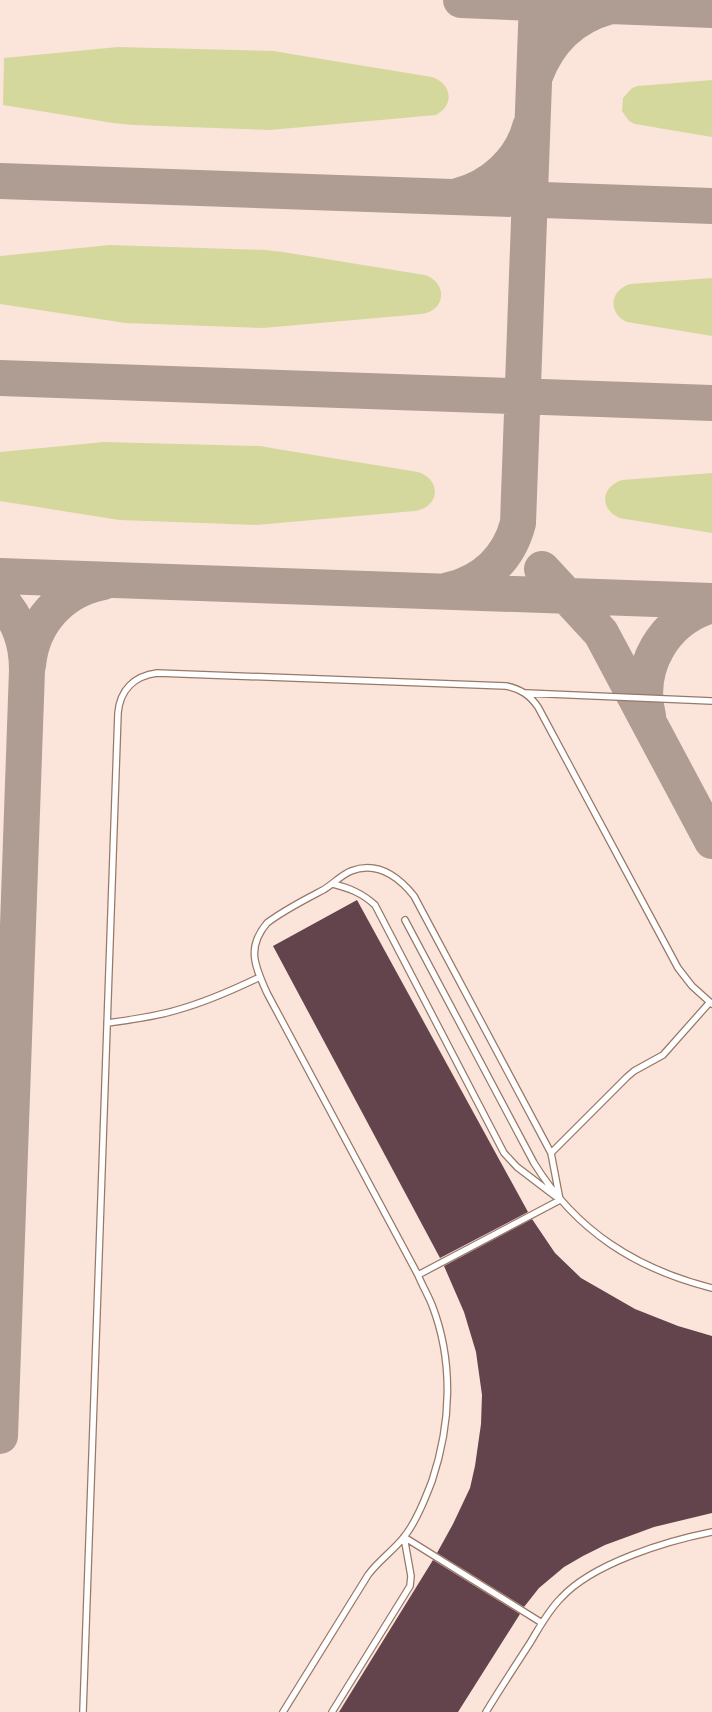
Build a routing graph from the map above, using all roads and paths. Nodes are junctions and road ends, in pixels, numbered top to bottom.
1 (526, 693) junction
2 (712, 701) edge
3 (333, 884) junction
4 (404, 920) dead end
5 (260, 977) junction
6 (711, 1003) edge
7 (107, 1023) junction
8 (551, 1153) junction
9 (560, 1200) junction
10 (418, 1275) junction
11 (712, 1288) edge
12 (712, 1532) edge
13 (404, 1537) junction
14 (542, 1623) junction
15 (82, 1712) edge
16 (283, 1712) edge
17 (332, 1712) edge
18 (486, 1712) edge

1 - 2 lane
1 - 6 lane
1 - 7 lane
3 - 5 lane
3 - 8 lane
3 - 9 lane
4 - 9 lane
5 - 7 lane
5 - 10 lane
6 - 8 lane
7 - 15 lane
8 - 9 lane
9 - 10 lane
9 - 11 lane
10 - 13 lane
12 - 14 lane
13 - 14 lane
13 - 16 lane
13 - 17 lane
14 - 18 lane

